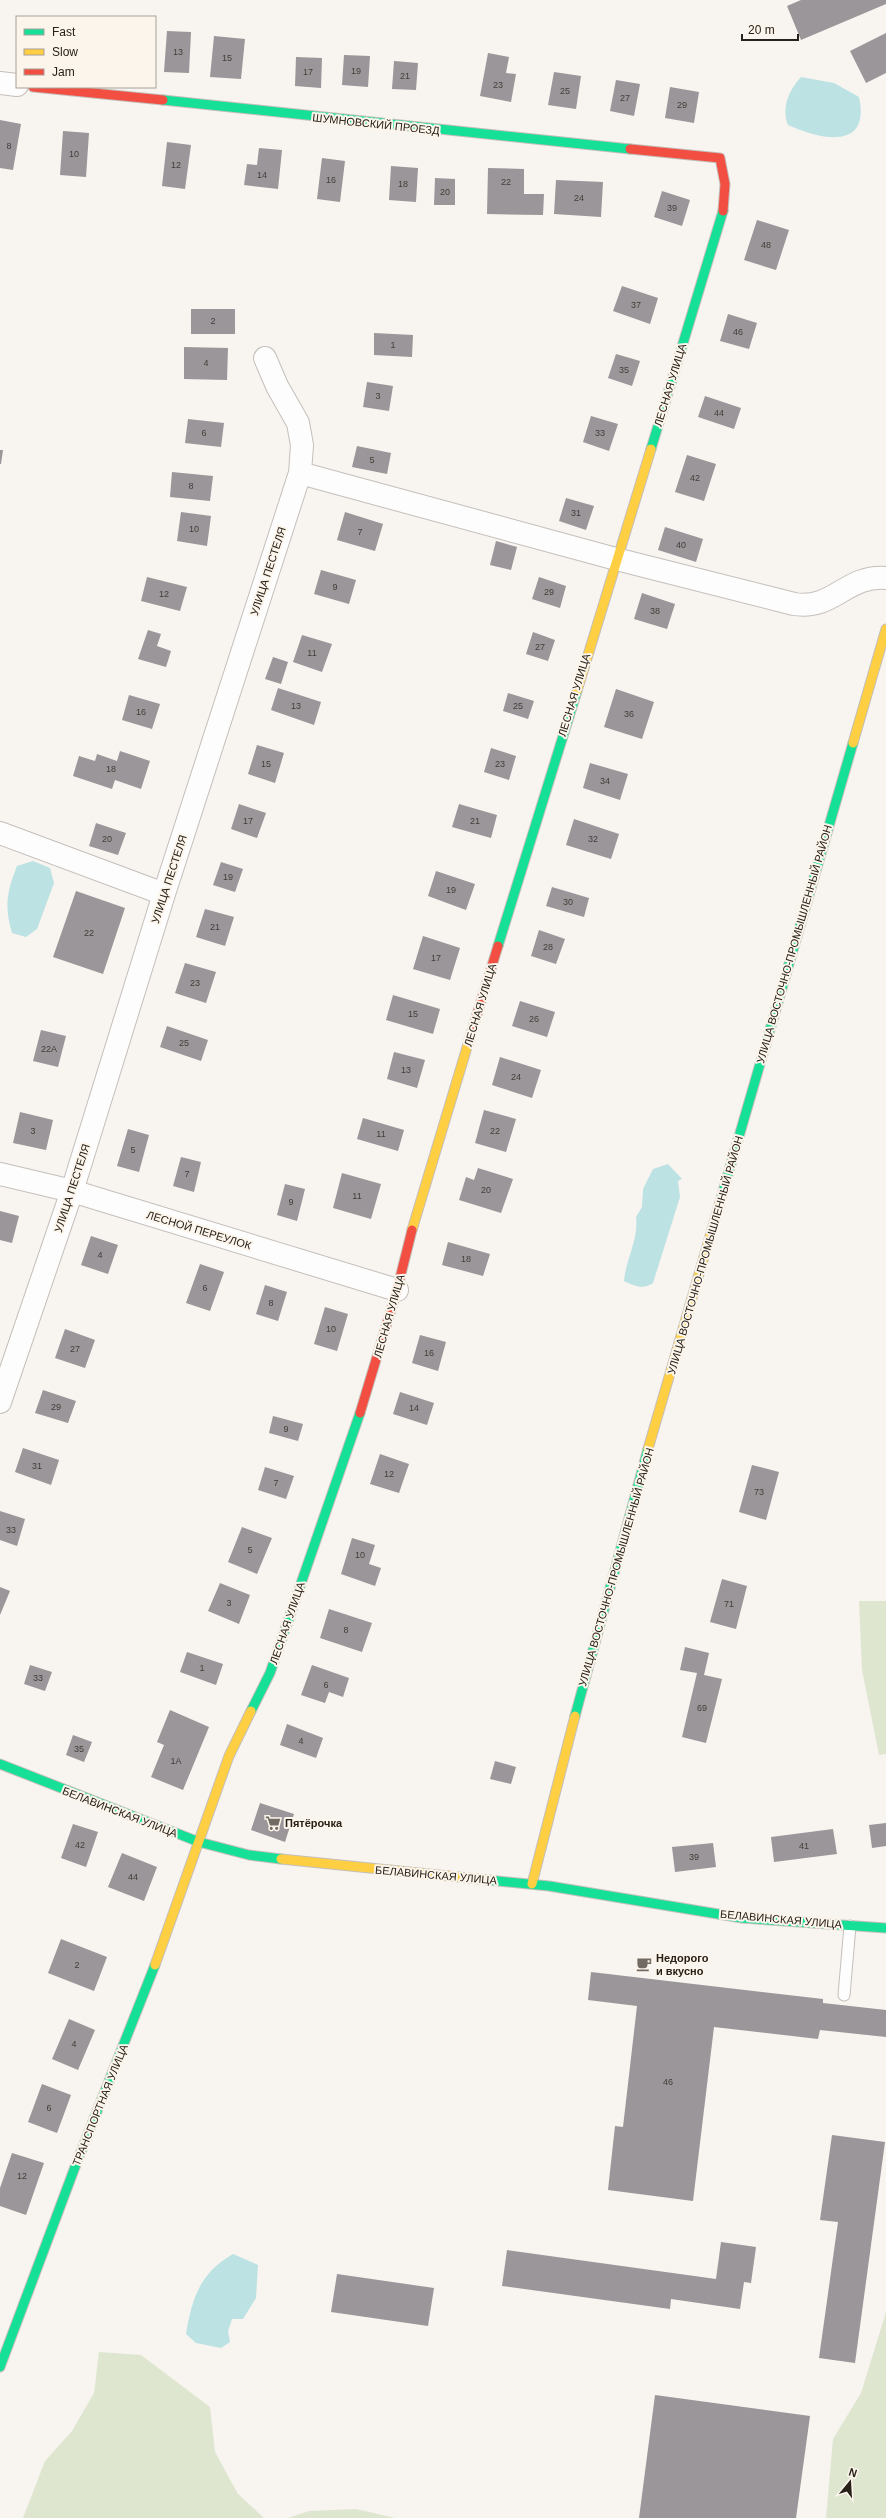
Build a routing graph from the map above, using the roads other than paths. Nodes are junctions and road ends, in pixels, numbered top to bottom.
1 (0, 84) edge
2 (16, 85) edge
3 (43, 88) edge
4 (720, 158) joint
5 (265, 358) dead end
6 (300, 473) junction
7 (616, 559) junction
8 (886, 578) edge
9 (886, 629) edge
10 (0, 833) edge
11 (164, 894) junction
12 (0, 1174) edge
13 (72, 1191) junction
14 (397, 1290) junction
15 (0, 1402) edge
16 (0, 1764) edge
17 (199, 1842) junction
18 (532, 1884) junction
19 (850, 1926) junction
20 (886, 1928) edge
21 (844, 1995) dead end
22 (0, 2367) edge

1 - 2 street
3 - 4 street, ШУМНОВСКИЙ ПРОЕЗД
4 - 7 street, ЛЕСНАЯ УЛИЦА
5 - 6 street, УЛИЦА ПЕСТЕЛЯ
6 - 7 street
6 - 11 street, УЛИЦА ПЕСТЕЛЯ
7 - 8 street
7 - 14 street, ЛЕСНАЯ УЛИЦА
9 - 18 street, УЛИЦА ВОСТОЧНО-ПРОМЫШЛЕННЫЙ РАЙОН
10 - 11 street
11 - 13 street, УЛИЦА ПЕСТЕЛЯ
12 - 13 street, ЛЕСНОЙ ПЕРЕУЛОК
13 - 14 street, ЛЕСНОЙ ПЕРЕУЛОК
13 - 15 street, УЛИЦА ПЕСТЕЛЯ
14 - 17 street, ЛЕСНАЯ УЛИЦА
16 - 17 street, БЕЛАВИНСКАЯ УЛИЦА
17 - 18 street, БЕЛАВИНСКАЯ УЛИЦА
17 - 22 street, ТРАНСПОРТНАЯ УЛИЦА
18 - 19 street, БЕЛАВИНСКАЯ УЛИЦА
19 - 20 street, БЕЛАВИНСКАЯ УЛИЦА
19 - 21 lane

